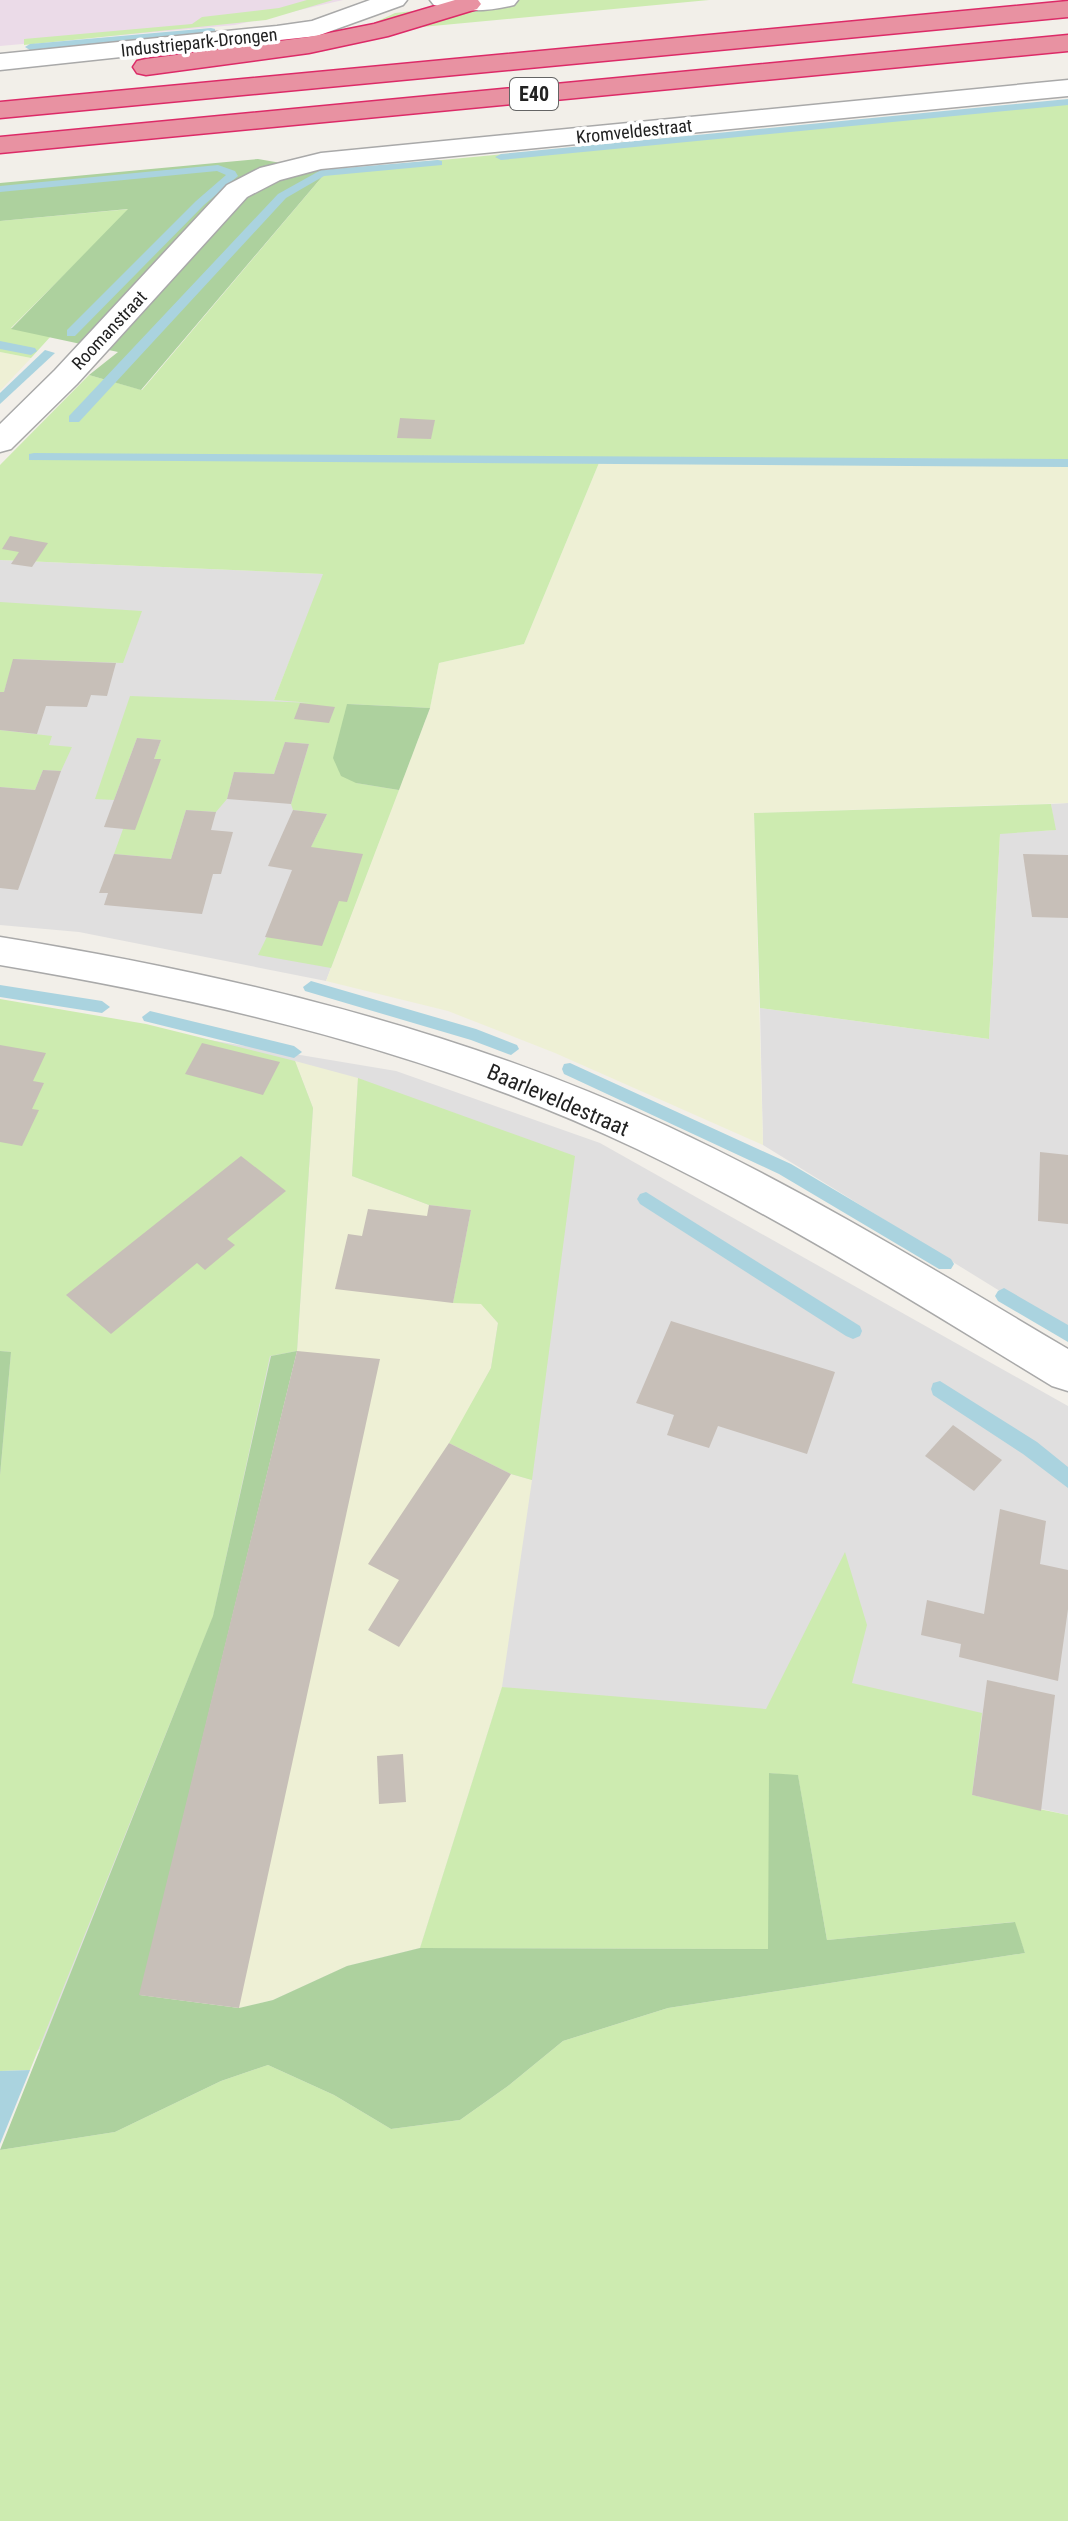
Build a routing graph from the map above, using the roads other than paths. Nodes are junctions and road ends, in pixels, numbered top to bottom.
1 (394, 0) edge
2 (505, 0) edge
3 (456, 2) edge
4 (1068, 9) edge
5 (1068, 43) edge
6 (0, 62) edge
7 (0, 83) edge
8 (1068, 88) edge
9 (0, 110) edge
10 (0, 145) edge
11 (215, 214) joint
12 (0, 442) edge
13 (0, 951) edge
14 (1068, 1372) edge

1 - 6 street, Industriepark-Drongen
2 - 3 street
3 - 7 highway
4 - 9 highway, E40
5 - 10 highway, E40
8 - 11 street, Kromveldestraat
11 - 12 street, Roomanstraat
13 - 14 street, Baarleveldestraat

